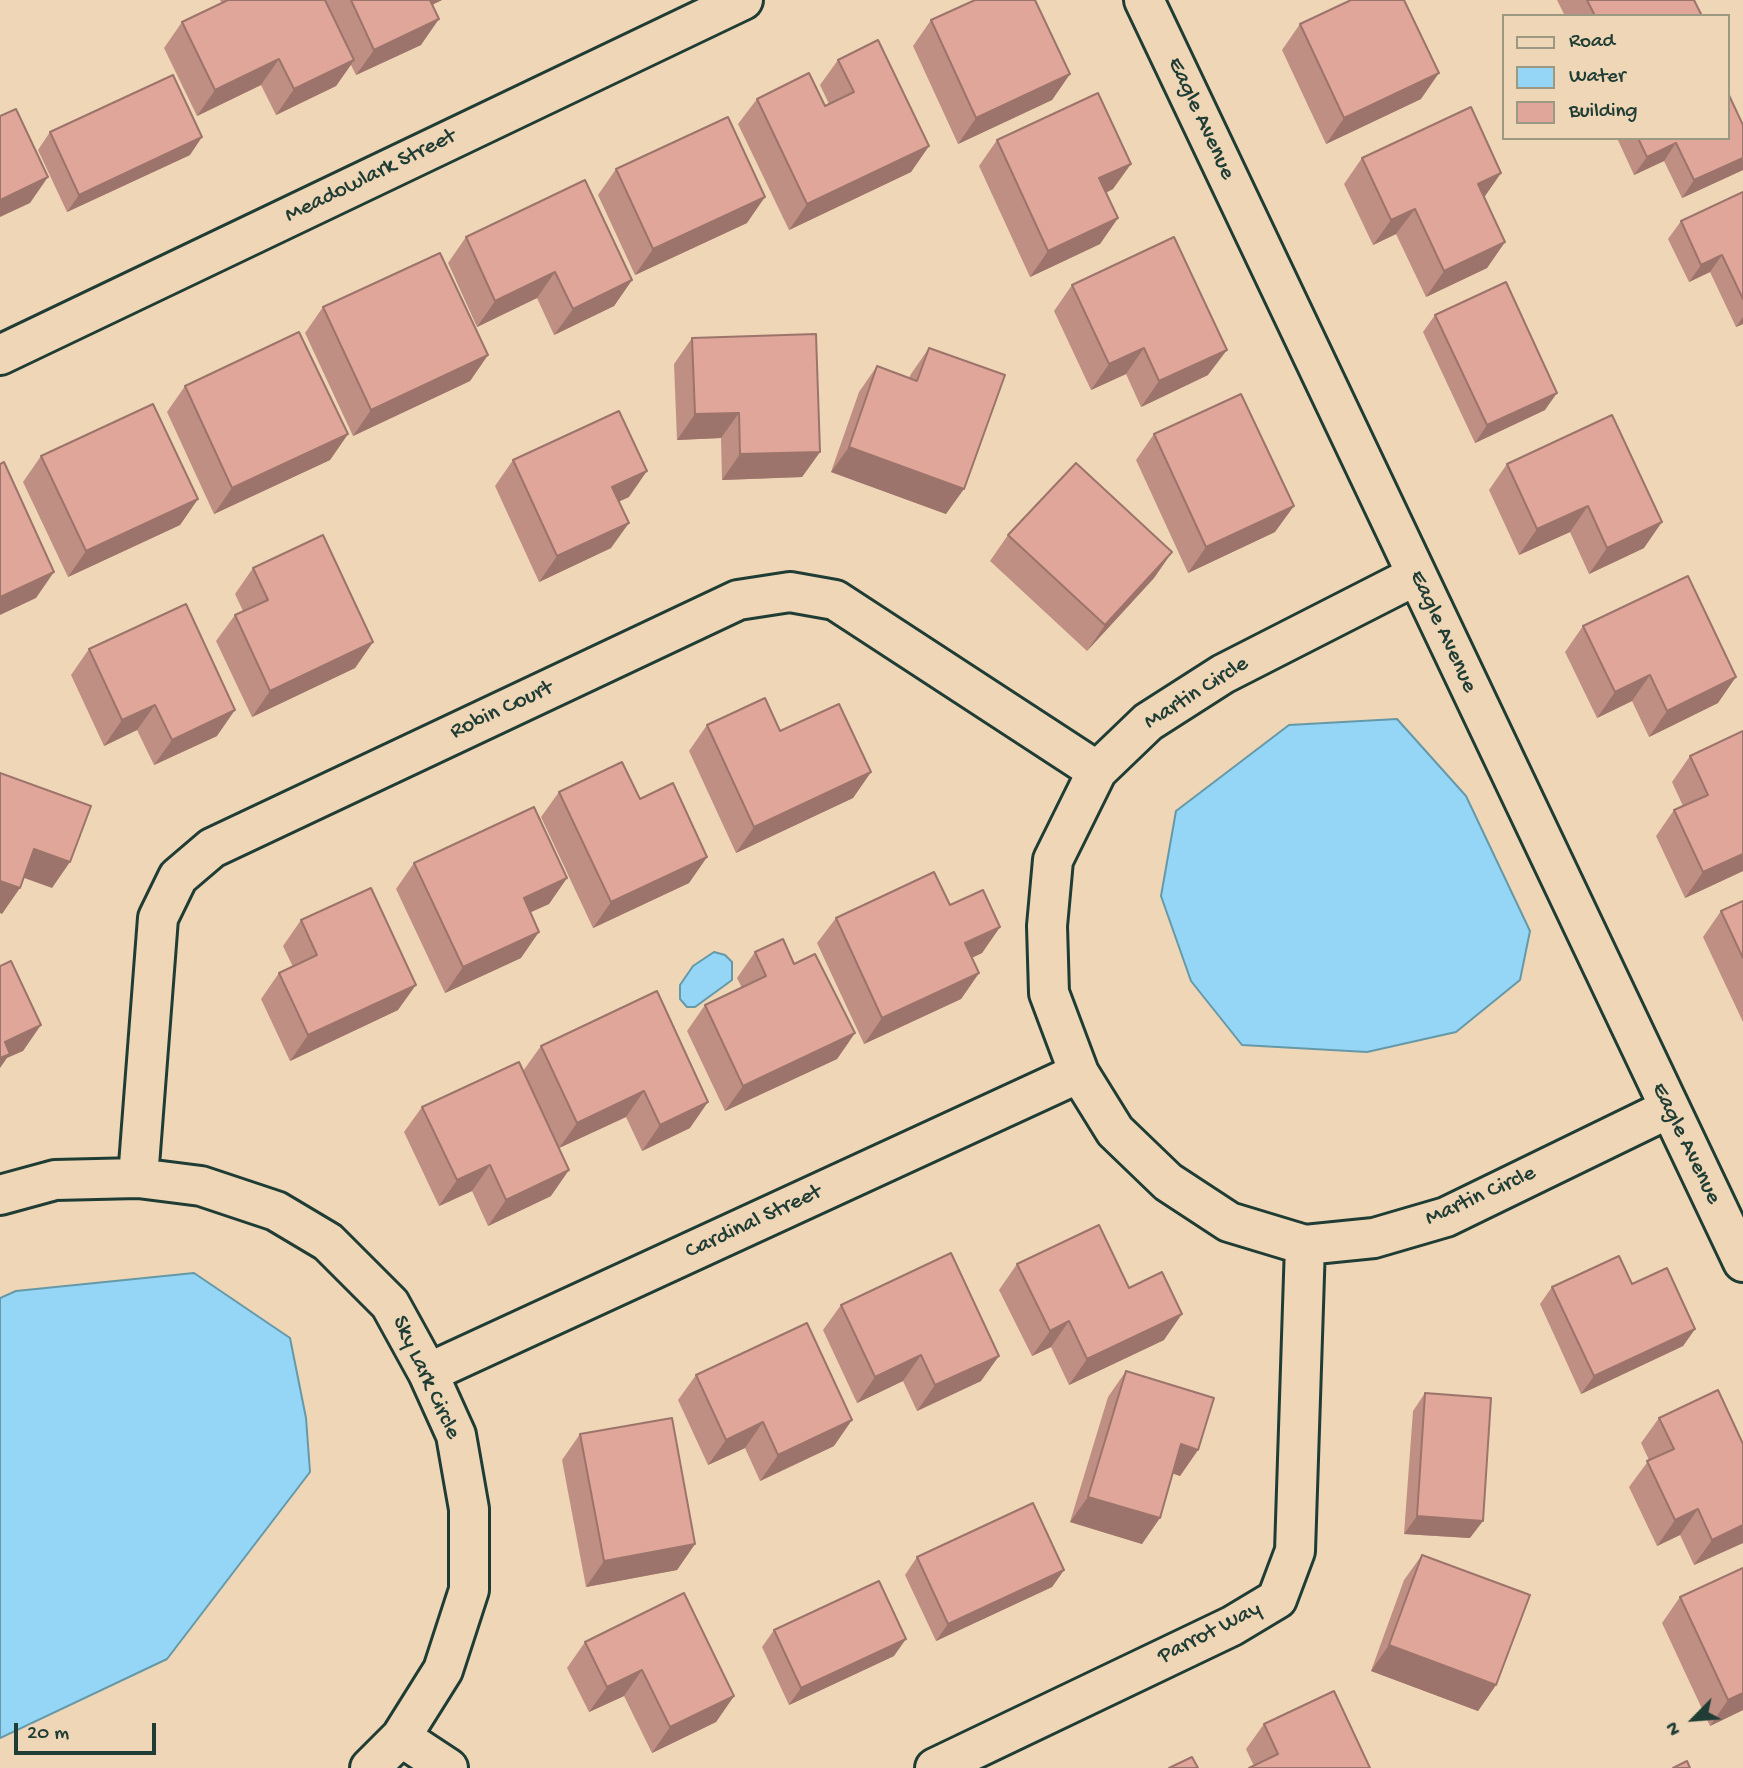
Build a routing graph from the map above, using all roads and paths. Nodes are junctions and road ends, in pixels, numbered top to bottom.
1 (743, 0) edge
2 (1144, 0) edge
3 (0, 355) edge
4 (1415, 576) junction
5 (1097, 771) junction
6 (1079, 1073) junction
7 (1668, 1109) junction
8 (138, 1178) junction
9 (0, 1195) edge
10 (1305, 1245) junction
11 (1743, 1262) edge
12 (428, 1373) junction
13 (401, 1737) junction
14 (370, 1768) edge
15 (448, 1768) edge
16 (934, 1768) edge

1 - 3 street, Meadowlark Street
2 - 4 street, Eagle Avenue
4 - 5 street, Martin Circle
4 - 7 street, Eagle Avenue
5 - 6 street, Martin Circle
5 - 8 street, Robin Court
6 - 10 street, Martin Circle
6 - 12 street, Cardinal Street
7 - 10 street, Martin Circle
7 - 11 street, Eagle Avenue
8 - 9 street, Sky Lark Circle
8 - 12 street, Sky Lark Circle
10 - 16 street, Parrot Way
12 - 13 street, Sky Lark Circle
13 - 14 street, Sky Lark Circle
13 - 15 street

